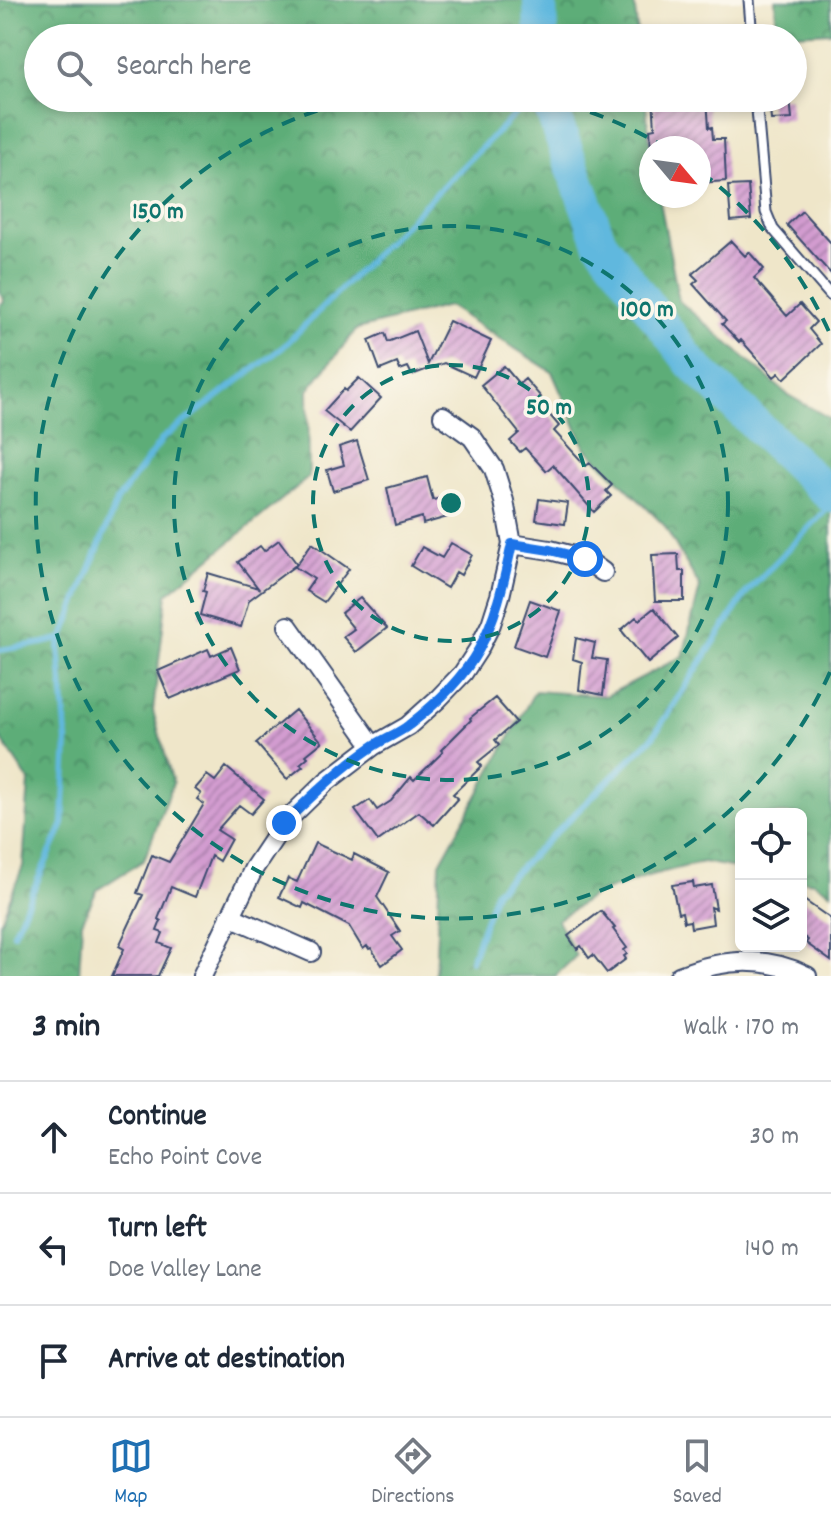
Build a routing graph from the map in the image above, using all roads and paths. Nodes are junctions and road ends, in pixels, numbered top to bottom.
1 (749, 0) edge
2 (751, 24) edge
3 (757, 112) edge
4 (831, 296) edge
5 (443, 416) dead end
6 (512, 544) junction
7 (603, 572) dead end
8 (288, 626) dead end
9 (373, 746) junction
10 (230, 916) junction
11 (311, 952) dead end
12 (202, 976) edge
13 (679, 976) edge
14 (807, 976) edge

1 - 2 lane
3 - 4 lane
5 - 6 street
6 - 7 street
6 - 9 street
8 - 9 street
9 - 10 street
10 - 11 street
10 - 12 street
13 - 14 street

